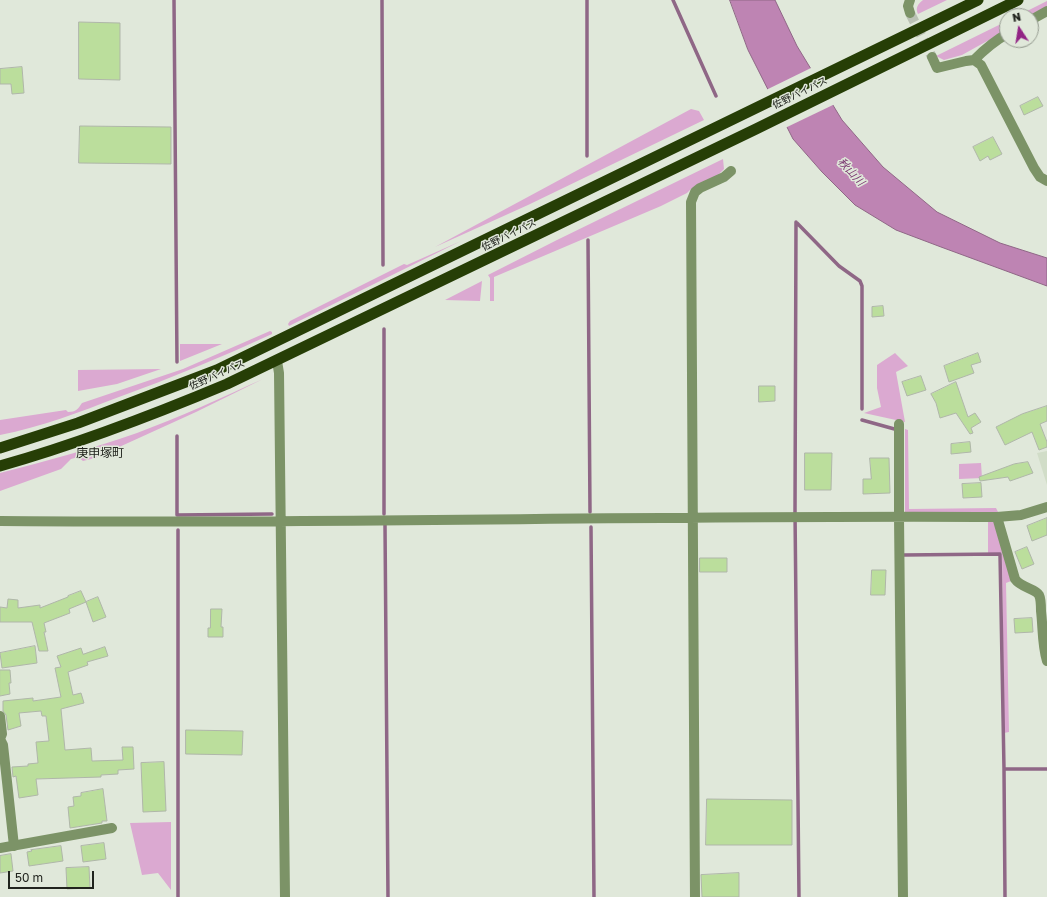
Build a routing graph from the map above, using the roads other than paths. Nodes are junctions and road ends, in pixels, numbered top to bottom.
1 (910, 0) edge
2 (978, 0) edge
3 (1018, 0) edge
4 (910, 13) tunnel mouth
5 (999, 38) edge
6 (932, 57) tunnel mouth
7 (974, 60) junction
8 (731, 172) dead end
9 (1047, 181) edge
10 (277, 361) junction
11 (899, 424) dead end
12 (0, 448) edge
13 (0, 466) edge
14 (1047, 507) edge
15 (899, 517) junction
16 (997, 517) junction
17 (692, 518) junction
18 (0, 521) edge
19 (281, 521) junction
20 (1047, 661) edge
21 (0, 716) edge
22 (0, 739) edge
23 (112, 828) dead end
24 (14, 846) junction
25 (0, 848) edge
26 (285, 897) edge
27 (695, 897) edge
28 (903, 897) edge

1 - 4 street
2 - 12 highway, 佐野バイパス
3 - 10 highway, 佐野バイパス
5 - 7 street
6 - 7 street
7 - 9 street
8 - 17 street
10 - 13 highway, 佐野バイパス
10 - 19 street
11 - 15 street
14 - 16 street
15 - 16 street
15 - 17 street
15 - 28 street
16 - 20 street
17 - 19 street
17 - 27 street
18 - 19 street
19 - 26 street
21 - 22 street
22 - 24 street
23 - 24 street
24 - 25 street

